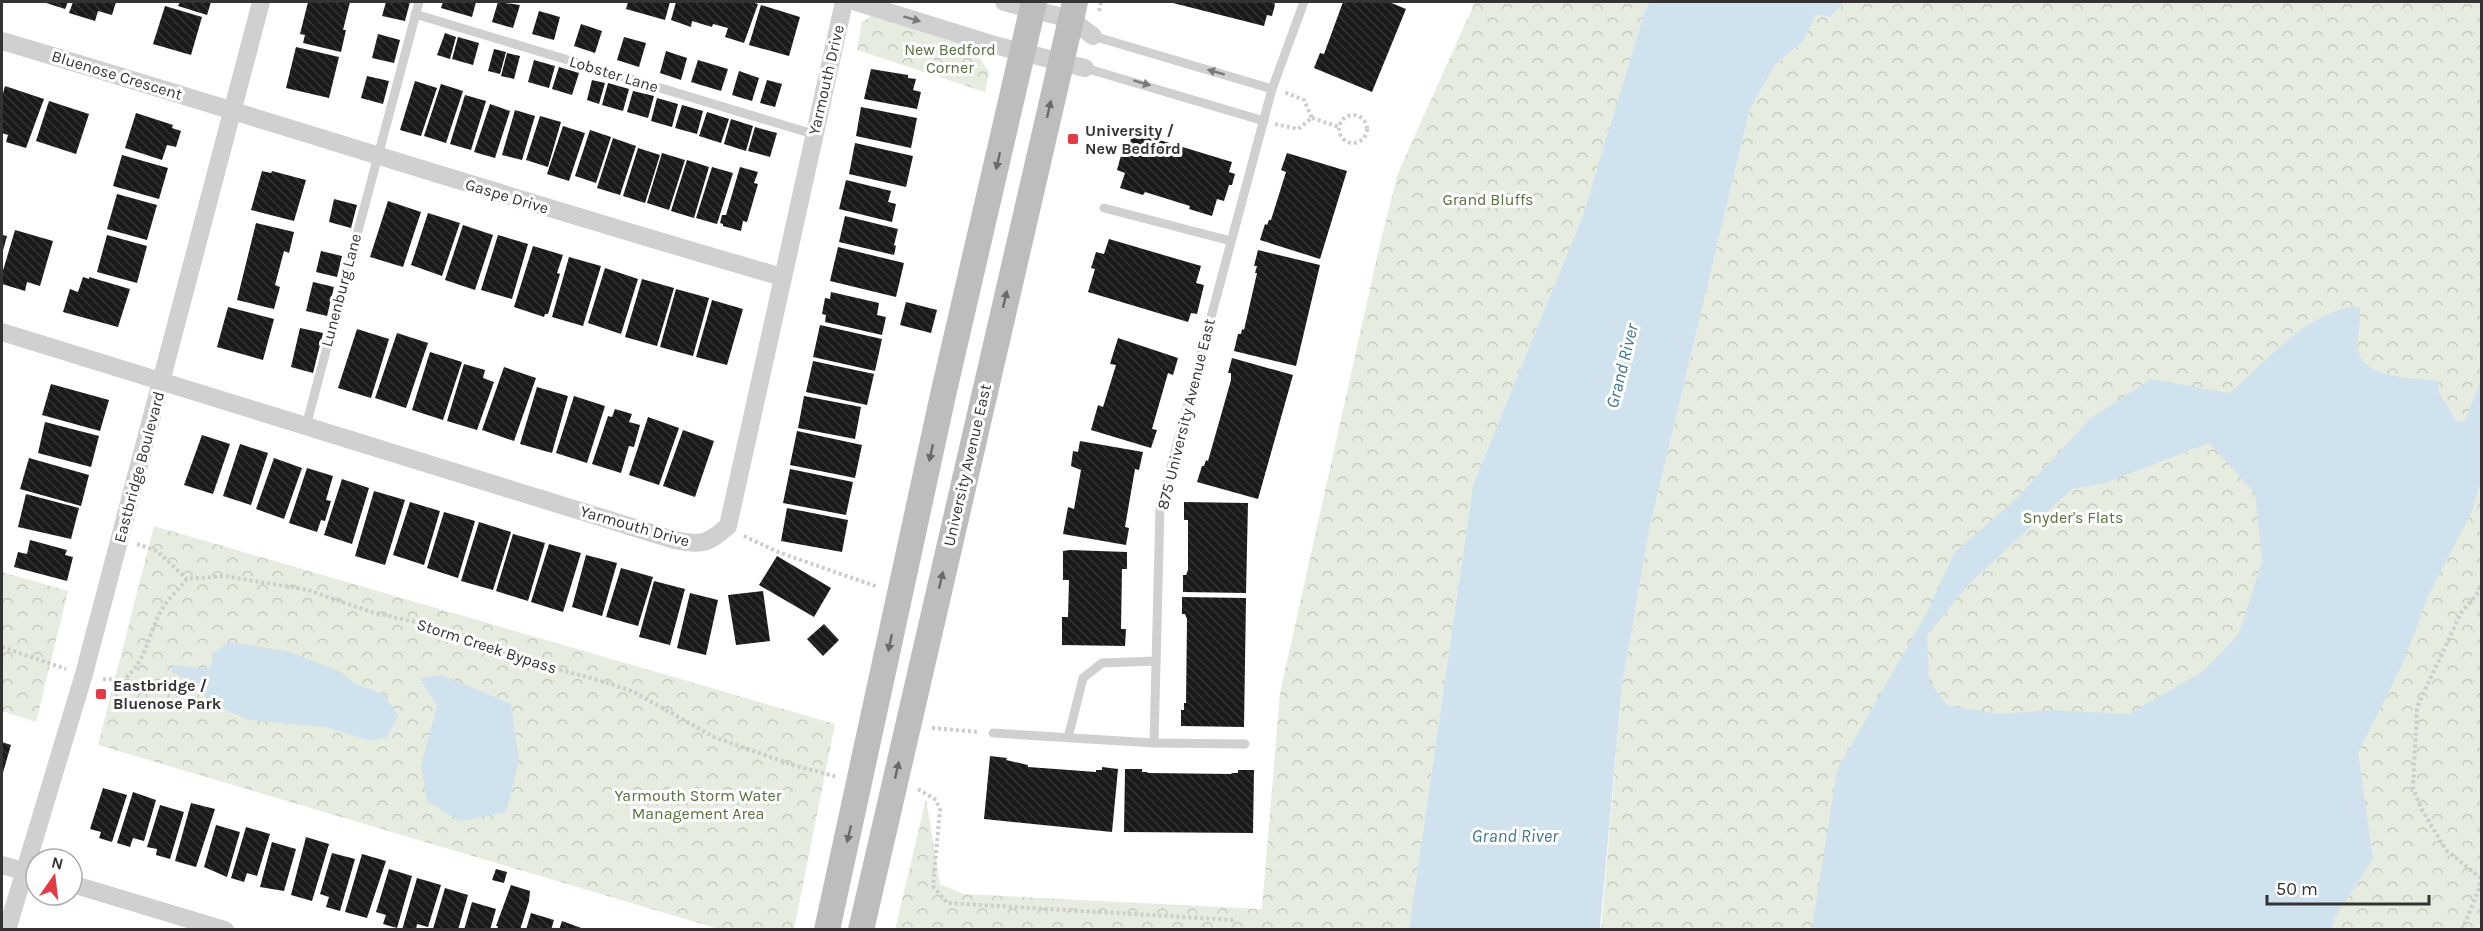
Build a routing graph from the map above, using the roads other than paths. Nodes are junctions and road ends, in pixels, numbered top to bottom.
1 (261, 2) edge
2 (418, 2) edge
3 (844, 2) edge
4 (856, 2) edge
5 (1004, 2) edge
6 (1304, 2) edge
7 (1033, 5) edge
8 (1072, 10) edge
9 (415, 14) junction
10 (1093, 36) joint
11 (2, 41) edge
12 (1022, 53) junction
13 (1060, 63) junction
14 (1086, 68) joint
15 (1272, 88) junction
16 (233, 110) junction
17 (1264, 121) junction
18 (813, 134) junction
19 (377, 155) junction
20 (1104, 208) dead end
21 (1231, 241) junction
22 (782, 277) junction
23 (2, 332) edge
24 (162, 381) junction
25 (306, 426) junction
26 (1156, 661) junction
27 (993, 733) road end
28 (1068, 738) junction
29 (1155, 743) junction
30 (1245, 744) dead end
31 (38, 847) edge
32 (2, 865) edge
33 (24, 871) edge
34 (84, 888) edge
35 (24, 890) edge
36 (8, 930) edge
37 (225, 930) edge
38 (827, 930) edge
39 (861, 930) edge

1 - 16 street, Eastbridge Boulevard
2 - 9 lane, Lunenburg Lane
3 - 18 street, Yarmouth Drive
4 -> 12 street
5 - 7 street
6 - 15 lane, 875 University Avenue East
7 - 8 street
7 - 12 main road
8 - 10 street
8 - 13 main road, University Avenue East
9 - 18 lane, Lobster Lane
9 - 19 lane, Lunenburg Lane
15 -> 10 lane
11 - 16 street, Bluenose Crescent
12 - 13 street
12 -> 38 main road
13 - 14 street
39 -> 13 main road, University Avenue East
14 -> 17 lane
15 - 17 lane, 875 University Avenue East
16 - 19 street, Gaspe Drive
16 - 24 street, Eastbridge Boulevard
17 - 21 lane, 875 University Avenue East
18 - 22 street, Yarmouth Drive
19 - 22 street, Gaspe Drive
19 - 25 lane, Lunenburg Lane
20 - 21 lane
21 - 26 lane, 875 University Avenue East
22 - 25 street, Yarmouth Drive
23 - 24 street
24 - 25 street, Yarmouth Drive
24 - 31 street, Eastbridge Boulevard
26 - 28 lane
26 - 29 lane, 875 University Avenue East
27 - 28 lane
28 - 29 lane
29 - 30 lane
32 - 33 street
34 - 37 street
35 - 36 street, Eastbridge Boulevard

